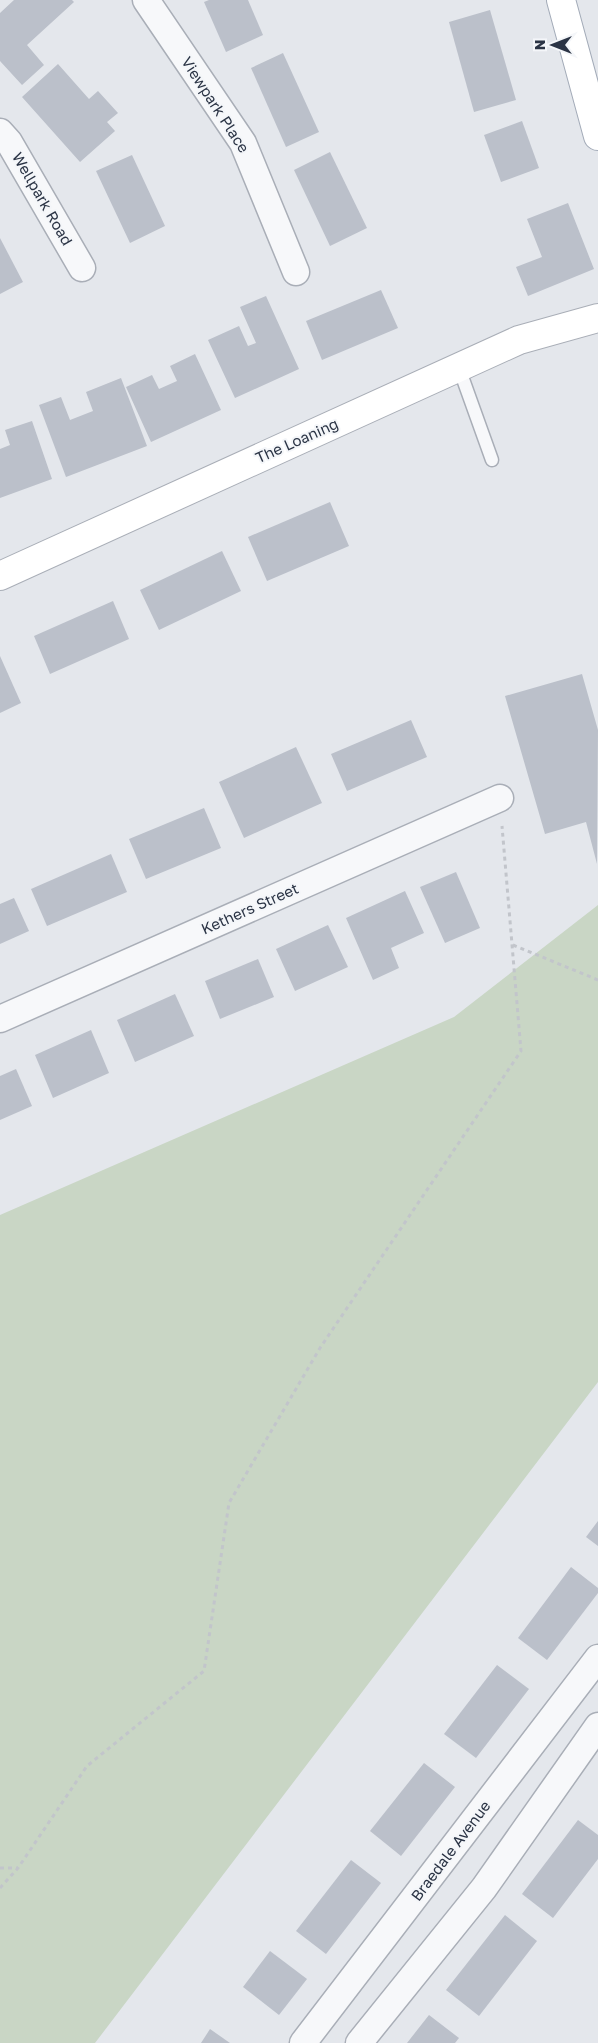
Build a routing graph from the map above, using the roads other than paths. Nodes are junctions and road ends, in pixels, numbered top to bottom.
1 (146, 0) edge
2 (561, 0) edge
3 (0, 132) edge
4 (598, 136) edge
5 (82, 268) dead end
6 (296, 272) dead end
7 (598, 318) edge
8 (459, 368) junction
9 (492, 460) dead end
10 (0, 576) edge
11 (500, 798) road end
12 (0, 1019) edge
13 (598, 1658) edge
14 (598, 1726) edge
15 (303, 2043) edge
16 (359, 2043) edge

1 - 6 street, Viewpark Place
2 - 4 street
3 - 5 street, Wellpark Road
7 - 8 street, The Loaning
8 - 9 lane
8 - 10 street, The Loaning
11 - 12 street, Kethers Street
13 - 15 street, Braedale Avenue
14 - 16 street

